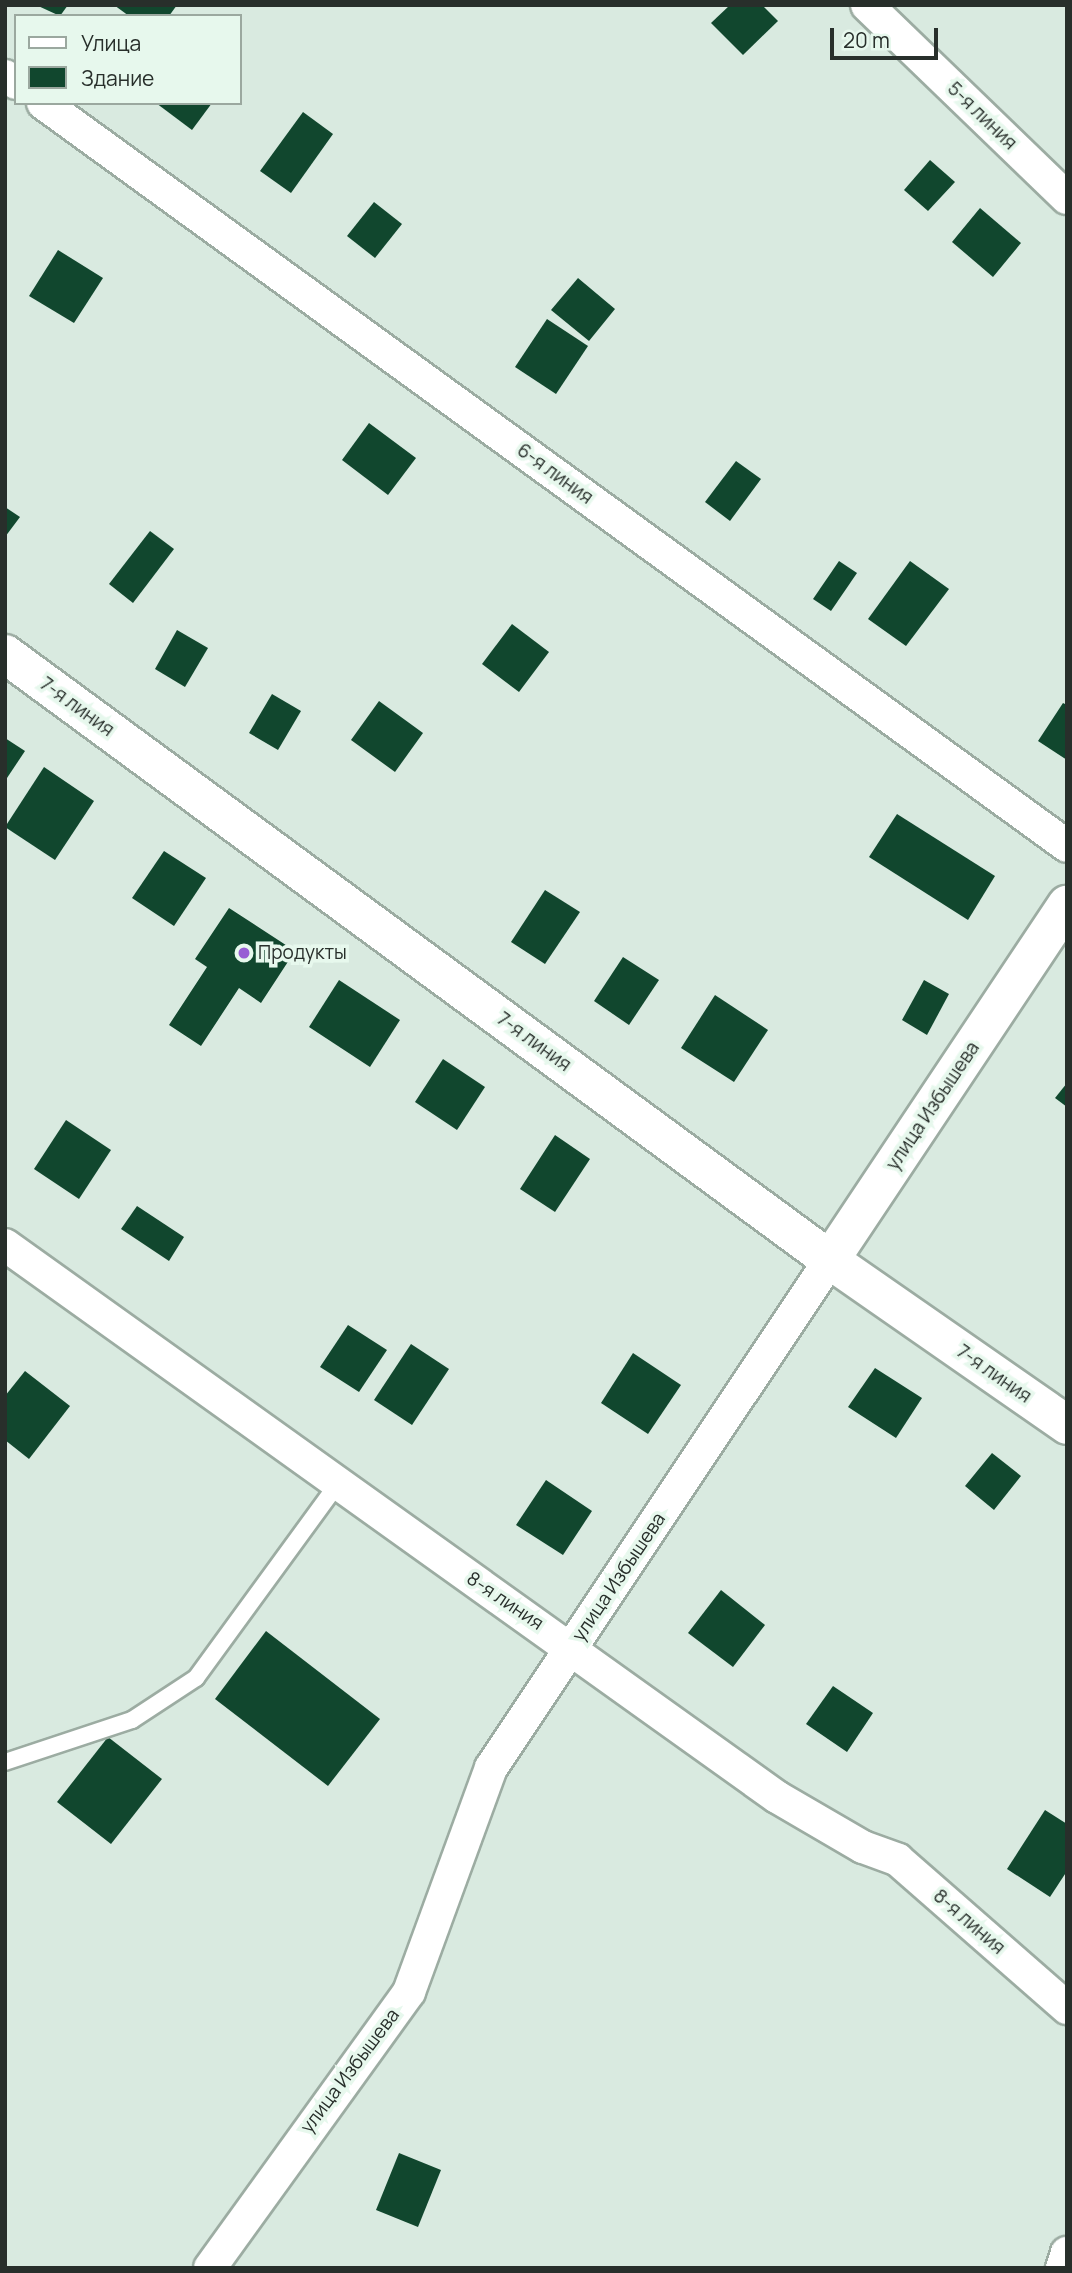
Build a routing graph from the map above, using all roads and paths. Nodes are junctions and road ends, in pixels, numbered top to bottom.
1 (867, 5) edge
2 (47, 105) edge
3 (1067, 198) edge
4 (5, 654) edge
5 (1067, 846) edge
6 (1067, 905) edge
7 (5, 1245) edge
8 (830, 1260) junction
9 (1067, 1425) edge
10 (335, 1486) junction
11 (572, 1647) junction
12 (5, 1762) edge
13 (1067, 2008) edge
14 (1067, 2253) edge
15 (210, 2268) edge
16 (1062, 2268) edge

1 - 3 street, 5-я линия
2 - 5 street, 6-я линия
4 - 8 main road, 7-я линия
6 - 8 main road, улица Избышева
7 - 10 street, 8-я линия
8 - 9 main road, 7-я линия
8 - 11 street, улица Избышева
10 - 11 street, 8-я линия
10 - 12 lane
11 - 13 street, 8-я линия
11 - 15 street, улица Избышева
14 - 16 street

